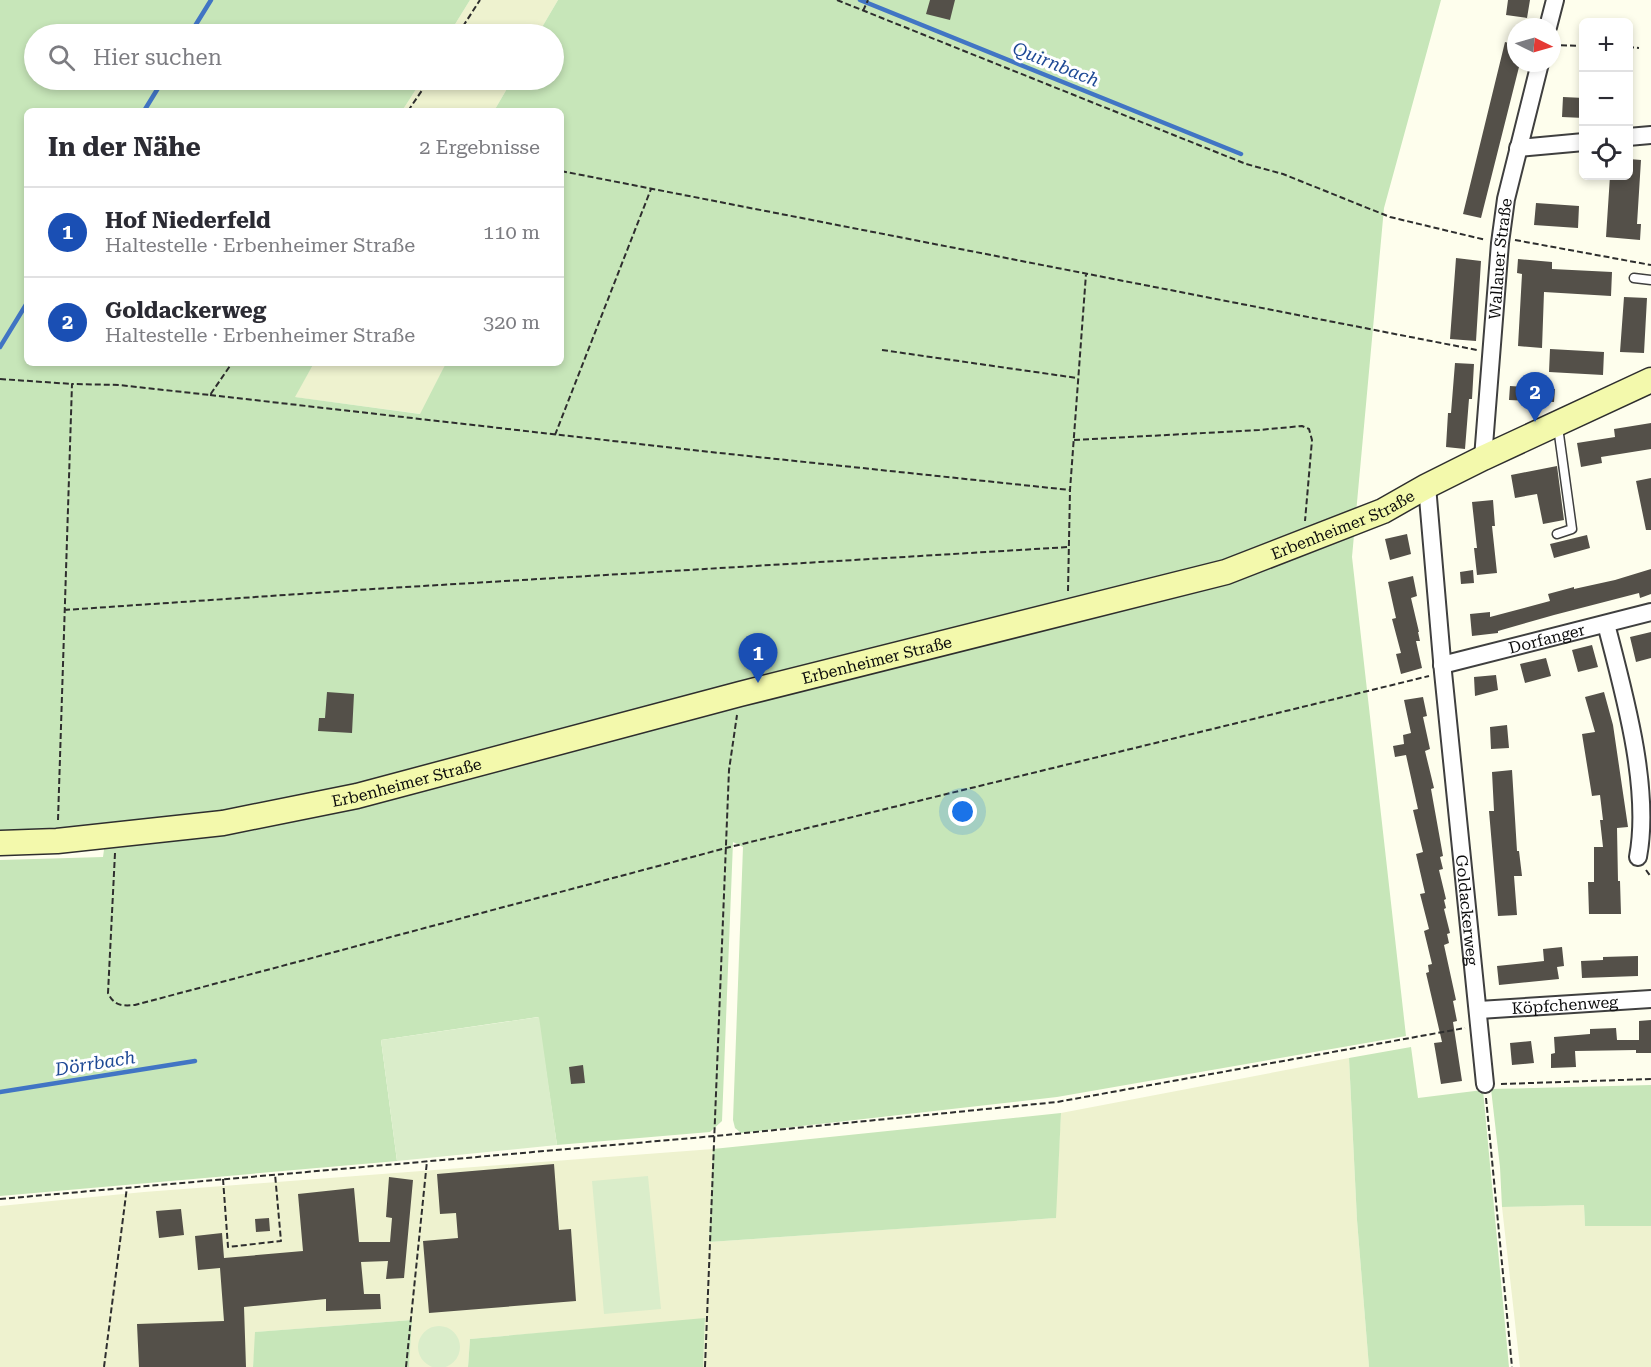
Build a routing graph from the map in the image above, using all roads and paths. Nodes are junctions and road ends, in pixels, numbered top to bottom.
1 (480, 0) edge
2 (837, 0) edge
3 (868, 0) edge
4 (1555, 0) edge
5 (863, 11) junction
6 (1550, 18) edge
7 (464, 24) edge
8 (1561, 45) edge
9 (1579, 46) edge
10 (1633, 48) edge
11 (1639, 48) dead end
12 (1538, 72) edge
13 (422, 90) edge
14 (410, 108) edge
15 (1651, 135) edge
16 (1633, 137) edge
17 (1579, 142) edge
18 (1518, 148) junction
19 (564, 172) edge
20 (651, 188) junction
21 (1500, 240) junction
22 (1651, 265) edge
23 (1086, 274) junction
24 (1634, 278) dead end
25 (1651, 280) edge
26 (882, 350) dead end
27 (1491, 353) junction
28 (230, 366) edge
29 (1077, 378) junction
30 (0, 379) edge
31 (1651, 380) edge
32 (72, 384) junction
33 (210, 395) junction
34 (1557, 424) junction
35 (555, 435) junction
36 (1074, 440) junction
37 (1483, 458) junction
38 (1427, 486) junction
39 (1070, 490) junction
40 (1557, 534) dead end
41 (1303, 542) junction
42 (1069, 548) junction
43 (64, 610) junction
44 (1067, 612) junction
45 (1651, 612) edge
46 (1606, 624) junction
47 (1443, 669) junction
48 (740, 694) junction
49 (116, 835) junction
50 (57, 841) junction
51 (0, 843) edge
52 (726, 848) junction
53 (1638, 857) dead end
54 (1651, 999) edge
55 (1480, 1018) junction
56 (1651, 1080) edge
57 (1485, 1084) junction
58 (715, 1136) junction
59 (427, 1161) junction
60 (275, 1174) junction
61 (223, 1179) junction
62 (127, 1187) junction
63 (0, 1199) edge
64 (104, 1367) edge
65 (406, 1367) edge
66 (705, 1367) edge
67 (1512, 1367) edge

1 - 7 path
2 - 5 path
3 - 5 path
4 - 6 street
5 - 21 path
8 - 9 path
10 - 11 path
12 - 18 street, Wallauer Straße
13 - 14 path
15 - 16 street
17 - 18 street
18 - 21 street, Wallauer Straße
19 - 20 path
20 - 23 path
20 - 35 path
21 - 22 path
21 - 27 street, Wallauer Straße
23 - 27 path
23 - 29 path
24 - 25 lane
26 - 29 path
27 - 37 street, Wallauer Straße
28 - 33 path
29 - 36 path
30 - 32 path
31 - 34 street, Erbenheimer Straße
32 - 33 path
32 - 43 path
33 - 35 path
34 - 37 street, Erbenheimer Straße
34 - 40 lane
35 - 39 path
36 - 39 path
36 - 41 path
37 - 38 street, Erbenheimer Straße
38 - 41 street, Erbenheimer Straße
38 - 47 street, Goldackerweg
39 - 42 path
41 - 44 street, Erbenheimer Straße
42 - 43 path
42 - 44 path
43 - 50 path
44 - 48 street, Erbenheimer Straße
45 - 46 street, Dorfanger
46 - 47 street, Dorfanger
46 - 53 street
47 - 52 path
47 - 55 street, Goldackerweg
48 - 49 street, Erbenheimer Straße
48 - 52 path
49 - 50 street, Erbenheimer Straße
49 - 52 path
50 - 51 street, Erbenheimer Straße
52 - 58 path
54 - 55 street, Köpfchenweg
55 - 57 street, Goldackerweg
55 - 58 path
56 - 57 path
57 - 67 path
58 - 59 path
58 - 66 path
59 - 60 path
59 - 65 path
60 - 61 path
60 - 61 path
61 - 62 path
62 - 63 path
62 - 64 path

